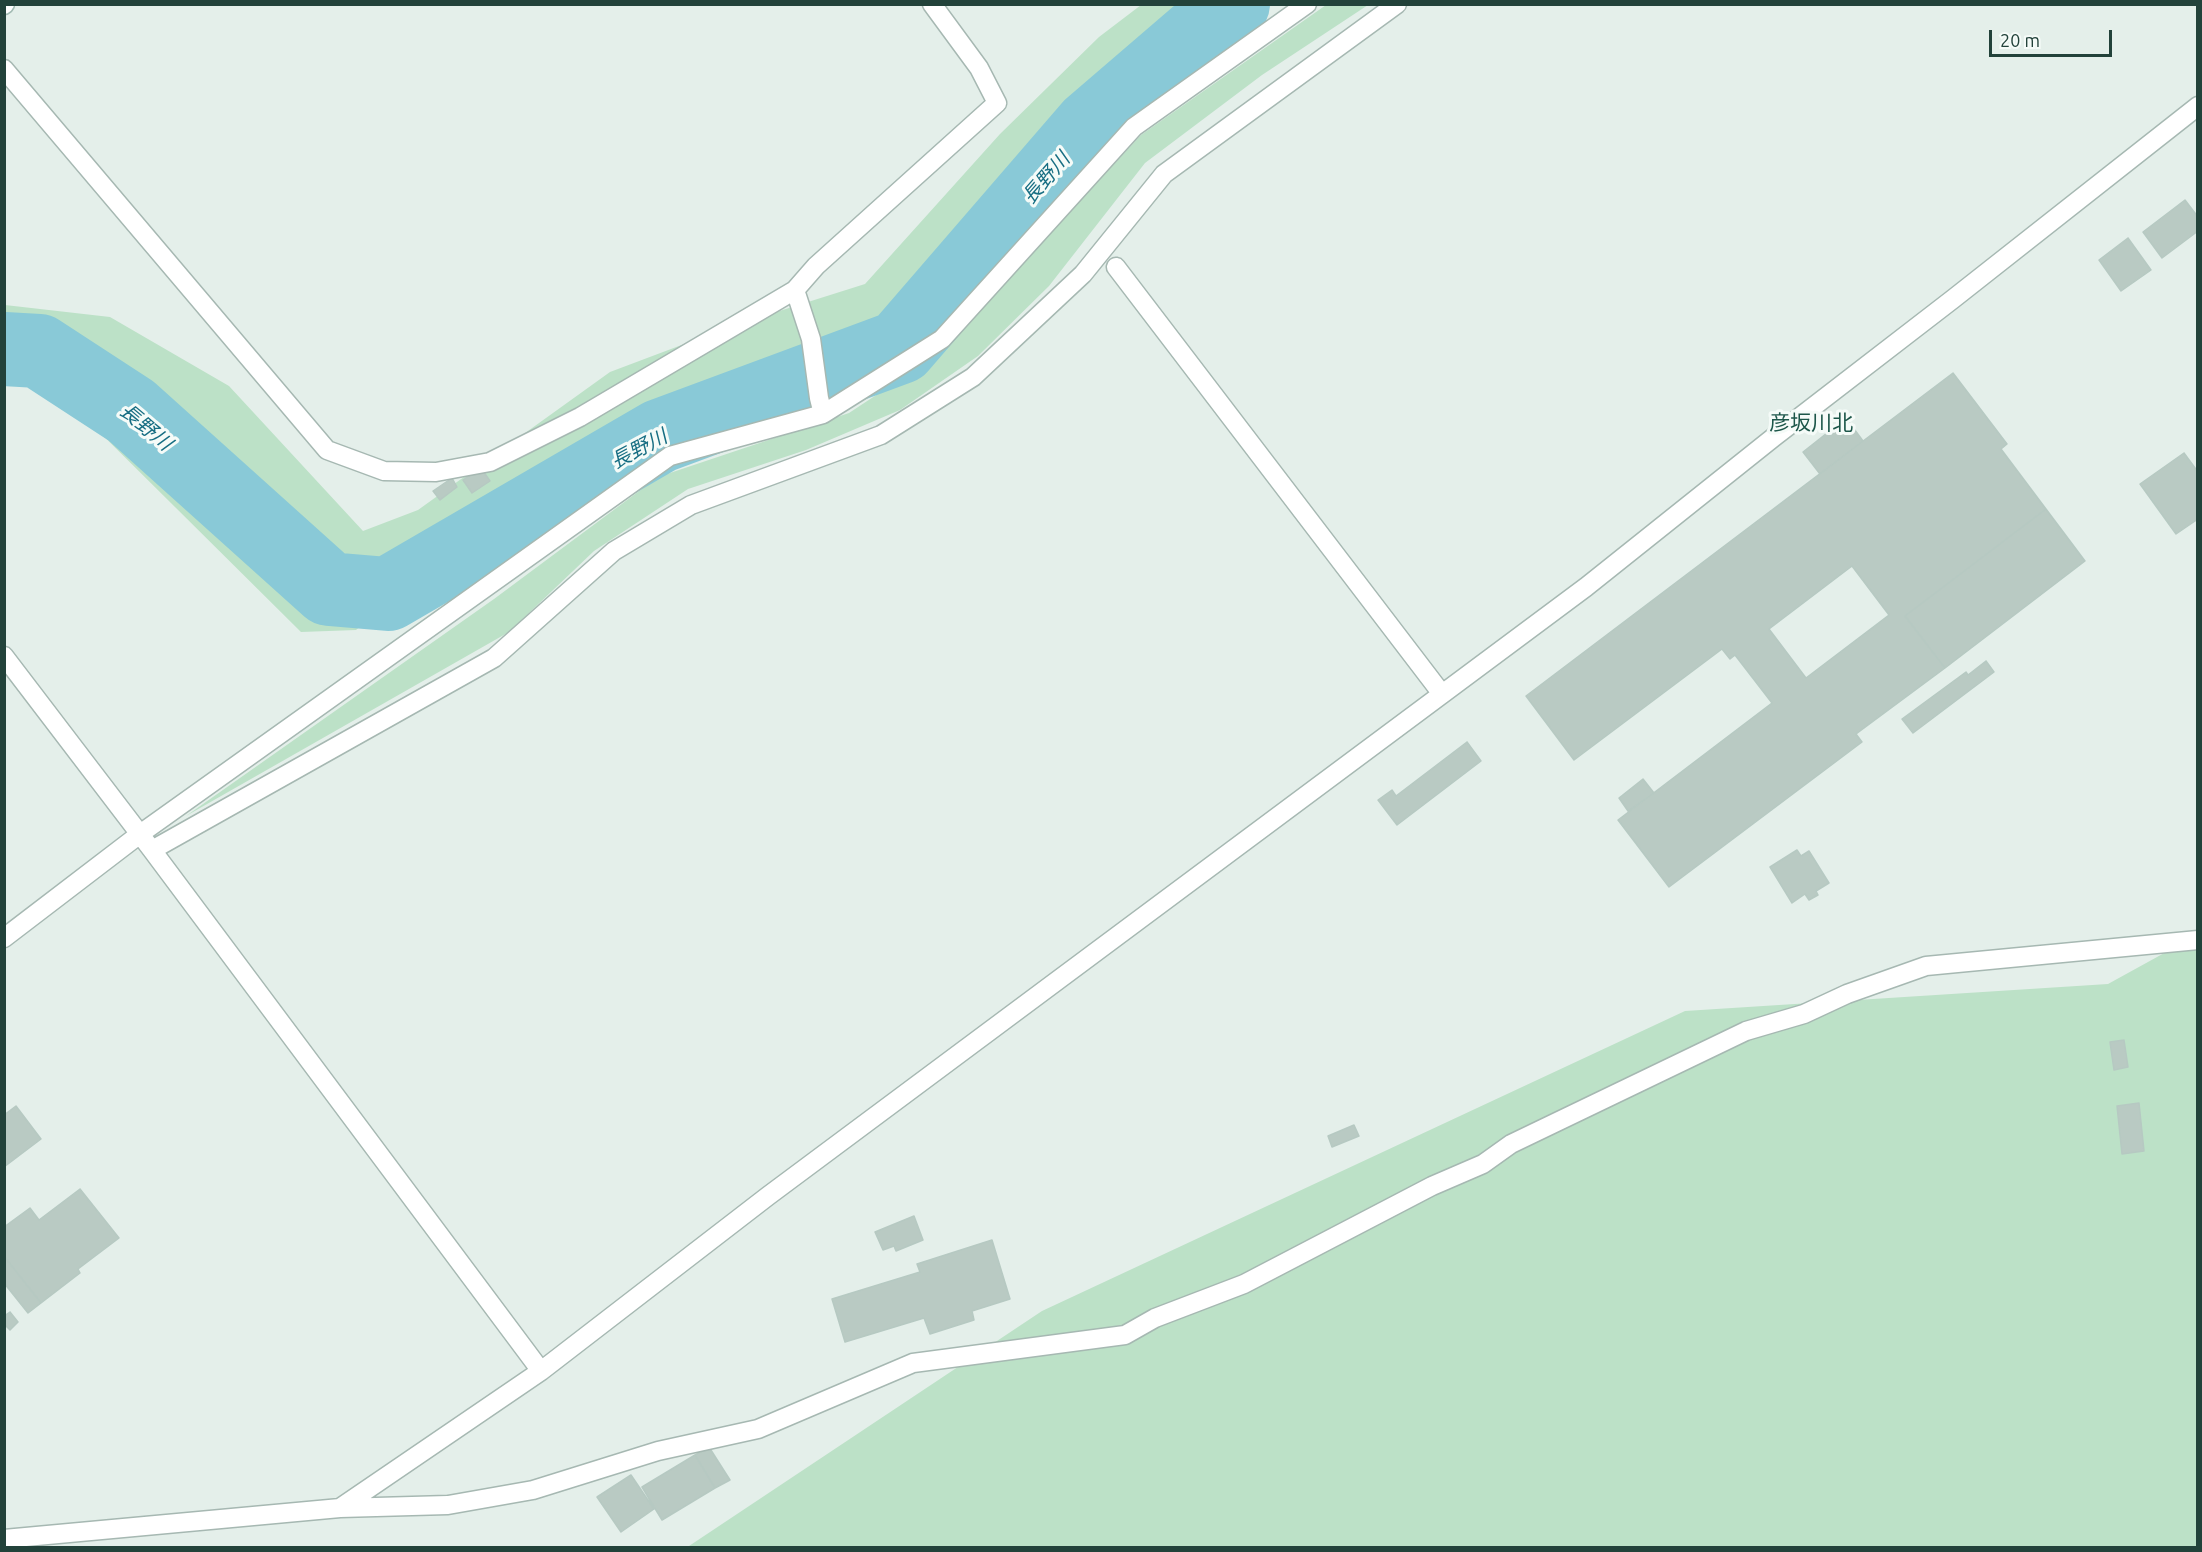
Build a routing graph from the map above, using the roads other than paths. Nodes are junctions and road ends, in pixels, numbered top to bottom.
1 (932, 4) edge
2 (1306, 4) edge
3 (1397, 4) edge
4 (4, 69) edge
5 (2198, 106) edge
6 (1116, 267) dead end
7 (795, 290) junction
8 (821, 406) junction
9 (4, 656) edge
10 (1442, 694) junction
11 (140, 834) junction
12 (152, 850) junction
13 (4, 938) edge
14 (2198, 940) edge
15 (541, 1371) junction
16 (340, 1508) junction
17 (4, 1539) edge

1 - 7 street
2 - 8 street
3 - 12 street
4 - 7 street
5 - 10 street
6 - 10 street
7 - 8 street
8 - 11 street
9 - 11 street
10 - 15 street
11 - 12 street
11 - 13 street
12 - 15 street
14 - 16 street
15 - 16 street
16 - 17 street

